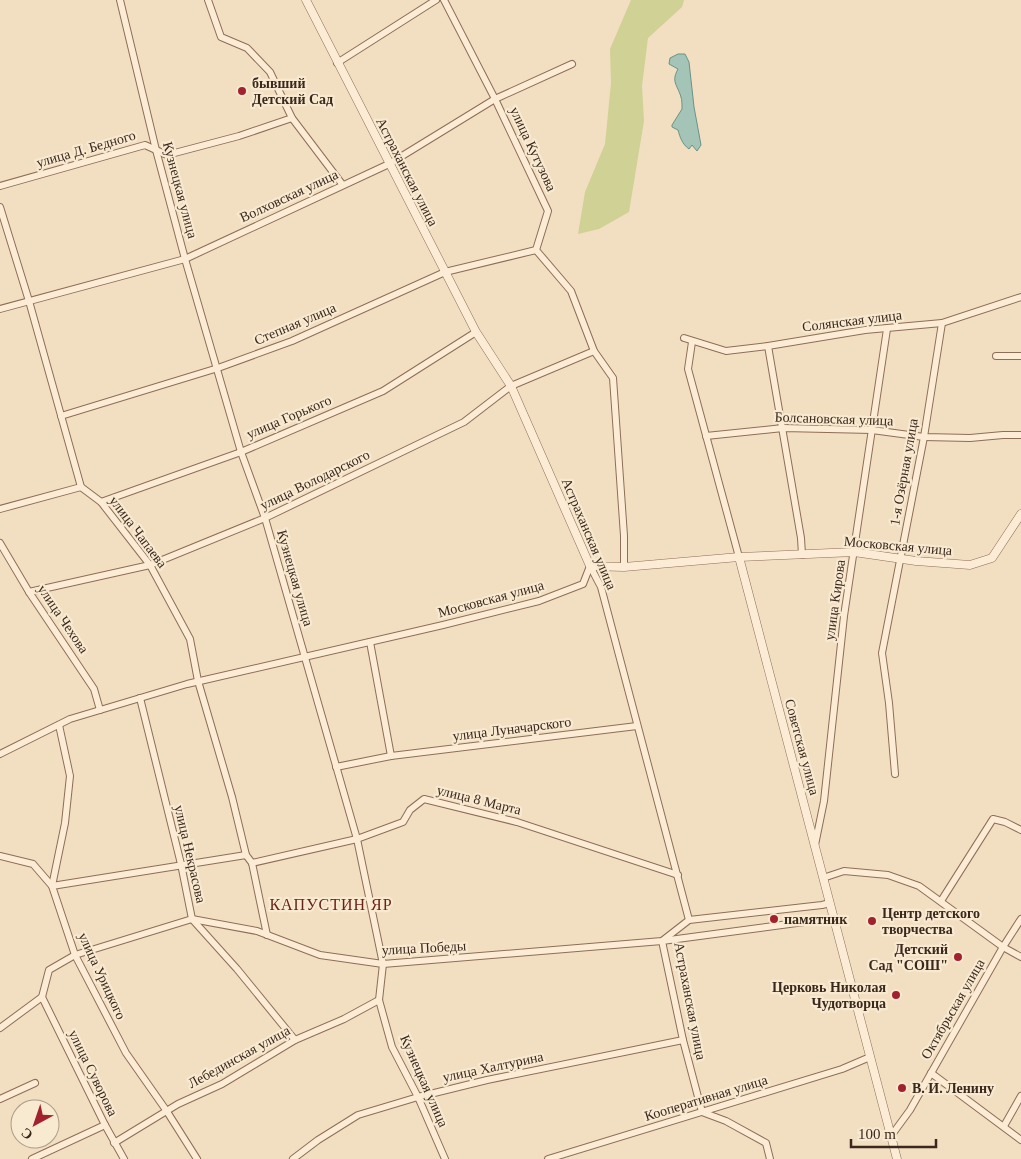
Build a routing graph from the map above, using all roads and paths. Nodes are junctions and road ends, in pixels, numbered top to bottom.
1 (120, 0) edge
2 (208, 0) edge
3 (306, 0) edge
4 (436, 0) edge
5 (444, 0) edge
6 (338, 63) junction
7 (572, 64) dead end
8 (495, 99) junction
9 (292, 118) junction
10 (156, 150) junction
11 (389, 164) junction
12 (342, 184) junction
13 (0, 186) edge
14 (0, 207) edge
15 (536, 250) junction
16 (185, 258) junction
17 (444, 272) junction
18 (1021, 297) edge
19 (30, 301) junction
20 (0, 309) edge
21 (942, 323) junction
22 (887, 328) junction
23 (476, 332) junction
24 (684, 338) dead end
25 (692, 342) junction
26 (768, 346) junction
27 (594, 351) junction
28 (996, 356) dead end
29 (1021, 356) edge
30 (218, 368) junction
31 (511, 386) junction
32 (61, 416) junction
33 (783, 428) junction
34 (872, 430) junction
35 (1021, 435) edge
36 (706, 436) junction
37 (924, 437) junction
38 (241, 452) junction
39 (81, 487) junction
40 (101, 502) junction
41 (0, 509) edge
42 (1021, 514) edge
43 (265, 518) junction
44 (0, 542) edge
45 (854, 552) junction
46 (802, 555) junction
47 (739, 557) junction
48 (901, 559) junction
49 (150, 565) junction
50 (590, 566) junction
51 (624, 566) junction
52 (30, 592) junction
53 (370, 642) junction
54 (304, 657) junction
55 (198, 681) junction
56 (140, 698) junction
57 (100, 710) junction
58 (60, 725) junction
59 (637, 726) junction
60 (0, 754) edge
61 (391, 756) junction
62 (336, 767) junction
63 (895, 774) dead end
64 (1021, 830) edge
65 (357, 839) junction
66 (815, 846) junction
67 (246, 855) junction
68 (0, 856) edge
69 (252, 862) junction
70 (181, 864) junction
71 (678, 875) junction
72 (823, 878) junction
73 (52, 886) junction
74 (941, 901) junction
75 (830, 903) junction
76 (834, 918) junction
77 (192, 919) junction
78 (1021, 919) edge
79 (689, 920) junction
80 (266, 935) junction
81 (662, 941) junction
82 (1003, 947) junction
83 (75, 955) junction
84 (1021, 958) edge
85 (383, 964) junction
86 (42, 997) junction
87 (378, 1000) junction
88 (0, 1028) edge
89 (294, 1040) junction
90 (683, 1040) junction
91 (870, 1057) junction
92 (931, 1073) junction
93 (35, 1083) dead end
94 (418, 1096) junction
95 (1021, 1096) edge
96 (0, 1099) edge
97 (166, 1110) junction
98 (702, 1112) junction
99 (105, 1125) junction
100 (1004, 1126) junction
101 (891, 1136) junction
102 (1021, 1140) edge
103 (114, 1143) junction
104 (32, 1159) edge
105 (124, 1159) edge
106 (197, 1159) edge
107 (293, 1159) edge
108 (445, 1159) edge
109 (548, 1159) edge
110 (770, 1159) edge
111 (897, 1159) edge

1 - 10 street, Кузнецкая улица
2 - 9 street
3 - 6 street, Астраханская улица
4 - 6 street
5 - 8 street, улица Кутузова
6 - 11 street, Астраханская улица
7 - 8 street, Волховская улица
8 - 11 street, Волховская улица
8 - 15 street, улица Кутузова
9 - 10 street, улица Д. Бедного
9 - 12 street
10 - 13 street, улица Д. Бедного
10 - 16 street, Кузнецкая улица
11 - 12 street, Волховская улица
11 - 17 street, Астраханская улица
12 - 16 street, Волховская улица
14 - 19 street
15 - 17 street, Степная улица
15 - 27 street
16 - 19 street, Волховская улица
16 - 30 street, Кузнецкая улица
17 - 23 street, Астраханская улица
17 - 30 street, Степная улица
18 - 21 street, Солянская улица
19 - 20 street, Волховская улица
19 - 32 street
21 - 22 street, Солянская улица
21 - 37 street, 1-я Озёрная улица
22 - 26 street, Солянская улица
22 - 34 street, улица Кирова
23 - 31 street, Астраханская улица
23 - 38 street, улица Горького
24 - 25 street, Солянская улица
25 - 26 street, Солянская улица
25 - 36 street, Советская улица
26 - 33 street
27 - 31 street, улица Володарского
27 - 51 street
28 - 29 street
30 - 32 street, Степная улица
30 - 38 street, Кузнецкая улица
31 - 43 street, улица Володарского
31 - 50 street, Астраханская улица
32 - 39 street
33 - 34 street, Болсановская улица
33 - 36 street, Болсановская улица
33 - 46 street
34 - 37 street, Болсановская улица
34 - 45 street, улица Кирова
35 - 37 street, Болсановская улица
36 - 47 street, Советская улица
37 - 48 street, 1-я Озёрная улица
38 - 40 street, улица Горького
38 - 43 street, Кузнецкая улица
39 - 40 street, улица Чапаева
39 - 41 street
40 - 49 street, улица Чапаева
42 - 48 street, Московская улица
43 - 49 street, улица Володарского
43 - 54 street, Кузнецкая улица
44 - 52 street, улица Чехова
45 - 46 street, Московская улица
45 - 48 street, Московская улица
45 - 66 street, улица Кирова
46 - 47 street, Московская улица
47 - 51 street, Московская улица
47 - 66 street, Советская улица
48 - 63 street, 1-я Озёрная улица
49 - 52 street, улица Володарского
49 - 55 street, улица Чапаева
50 - 51 street, Московская улица
50 - 53 street, Московская улица
50 - 59 street, Астраханская улица
52 - 57 street, улица Чехова
53 - 54 street, Московская улица
53 - 61 street
54 - 55 street, Московская улица
54 - 62 street, Кузнецкая улица
55 - 56 street, Московская улица
55 - 67 street, улица Чапаева
56 - 57 street, Московская улица
56 - 70 street, улица Некрасова
57 - 58 street, Московская улица
58 - 60 street, Московская улица
58 - 73 street
59 - 61 street, улица Луначарского
59 - 71 street, Астраханская улица
61 - 62 street, улица Луначарского
62 - 65 street, Кузнецкая улица
64 - 74 street
65 - 69 street, улица 8 Марта
65 - 71 street, улица 8 Марта
65 - 85 street, Кузнецкая улица
66 - 72 street, Советская улица
67 - 69 street, улица Чапаева
67 - 70 street
68 - 73 street
69 - 80 street, улица Чапаева
70 - 73 street
70 - 77 street, улица Некрасова
71 - 79 street, Астраханская улица
72 - 74 street
72 - 75 street, Советская улица
73 - 83 street, улица Урицкого
74 - 82 street
75 - 76 street, Советская улица
75 - 79 street
76 - 81 street, улица Победы
76 - 91 street, Советская улица
77 - 80 street, улица Победы
77 - 83 street, улица Победы
77 - 89 street, улица Некрасова
78 - 82 street, Октябрьская улица
79 - 81 street, Астраханская улица
80 - 85 street, улица Победы
81 - 85 street, улица Победы
81 - 90 street, Астраханская улица
82 - 84 street
82 - 92 street, Октябрьская улица
83 - 86 street, улица Победы
83 - 97 street, улица Урицкого
85 - 87 street, Кузнецкая улица
86 - 88 street
86 - 99 street, улица Суворова
87 - 89 street, Лебединская улица
87 - 94 street, Кузнецкая улица
89 - 97 street, Лебединская улица
90 - 94 street, улица Халтурина
90 - 98 street, Астраханская улица
91 - 98 street, Кооперативная улица
91 - 101 street, Советская улица
92 - 100 street
92 - 101 street, Октябрьская улица
93 - 96 street
94 - 107 street, улица Халтурина
94 - 108 street, Кузнецкая улица
95 - 100 street
97 - 103 street, Лебединская улица
97 - 106 street, улица Урицкого
98 - 109 street, Кооперативная улица
98 - 110 street
99 - 103 street, улица Суворова
99 - 104 street
100 - 102 street
101 - 111 street, Советская улица
103 - 105 street, улица Суворова

